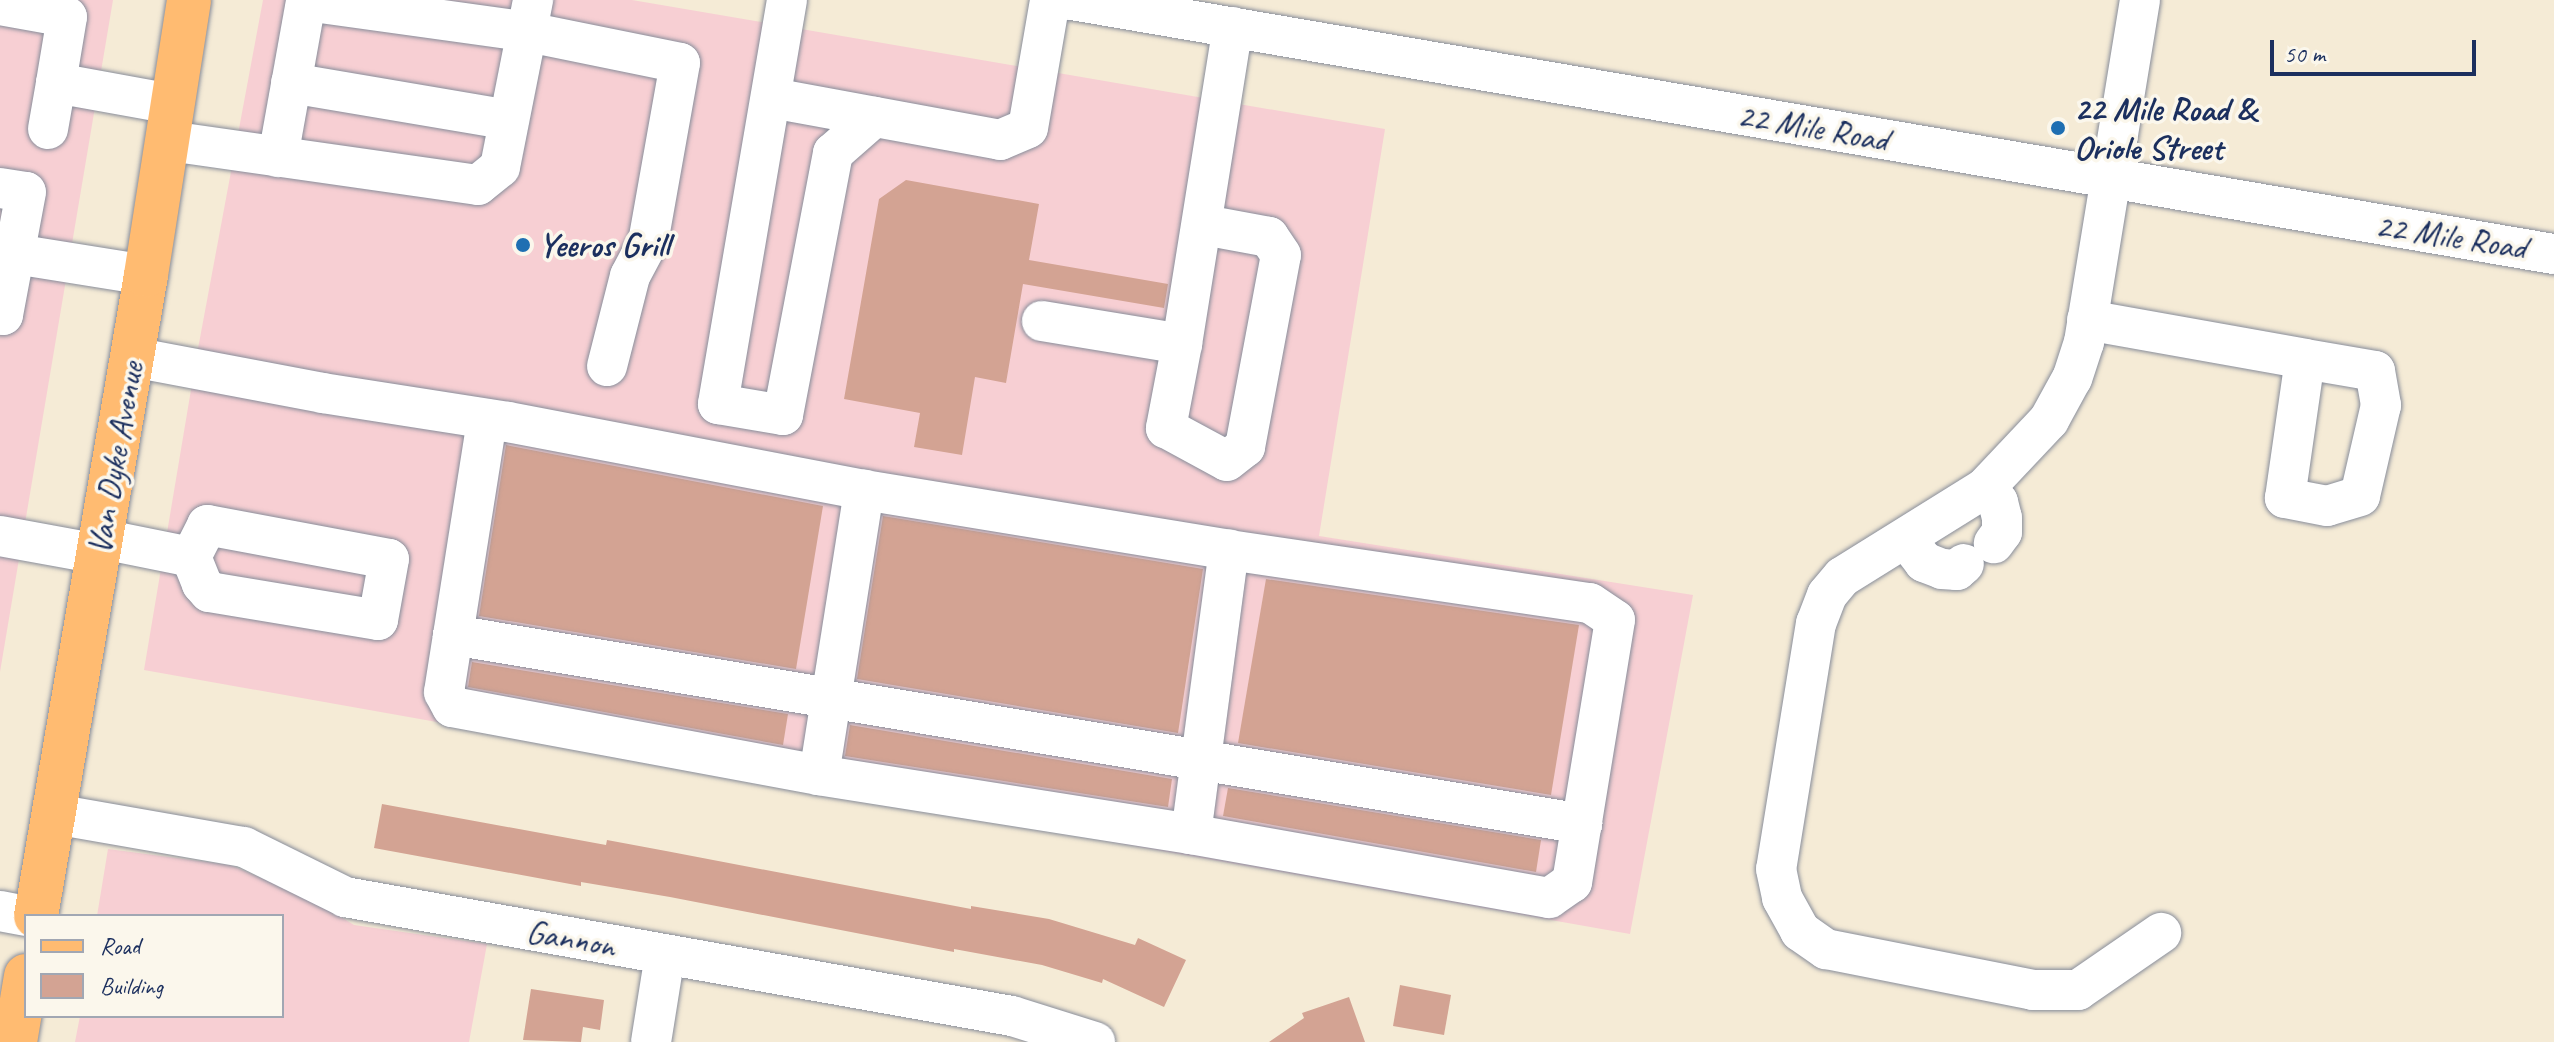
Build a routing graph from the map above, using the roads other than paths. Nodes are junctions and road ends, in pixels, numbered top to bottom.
1 (189, 0) edge
2 (787, 0) edge
3 (1050, 0) edge
4 (1072, 0) edge
5 (2140, 0) edge
6 (16, 4) edge
7 (69, 9) edge
8 (531, 16) edge
9 (1233, 27) junction
10 (56, 83) junction
11 (291, 83) junction
12 (772, 98) junction
13 (874, 117) junction
14 (509, 120) junction
15 (170, 122) junction
16 (48, 129) dead end
17 (278, 157) junction
18 (2108, 178) junction
19 (0, 188) edge
20 (1204, 225) junction
21 (15, 254) junction
22 (2554, 254) edge
23 (146, 275) junction
24 (0, 314) edge
25 (2087, 320) junction
26 (1042, 321) dead end
27 (1182, 344) junction
28 (133, 357) junction
29 (2305, 359) dead end
30 (607, 366) dead end
31 (487, 419) junction
32 (1985, 488) junction
33 (864, 490) junction
34 (0, 536) edge
35 (1907, 540) junction
36 (101, 547) junction
37 (1229, 550) junction
38 (191, 557) dead end
39 (453, 635) junction
40 (831, 699) junction
41 (1200, 761) junction
42 (819, 775) junction
43 (54, 814) junction
44 (1582, 824) junction
45 (1191, 834) junction
46 (0, 911) edge
47 (36, 914) edge
48 (24, 916) edge
49 (2161, 933) dead end
50 (665, 955) junction
51 (24, 988) edge
52 (993, 1028) edge
53 (15, 1042) edge
54 (651, 1042) edge
55 (1095, 1042) edge

1 - 15 main road, Van Dyke Avenue
2 - 12 street
3 - 13 street
4 - 9 street, 22 Mile Road
5 - 18 street
6 - 7 street
7 - 10 street
8 - 11 street
8 - 14 street
8 - 30 street
9 - 18 street, 22 Mile Road
9 - 20 street
10 - 15 street
10 - 16 street
11 - 14 street
11 - 17 street
12 - 13 street
12 - 13 street
14 - 17 street
15 - 17 street
15 - 23 main road, Van Dyke Avenue
18 - 22 street, 22 Mile Road
18 - 25 street
19 - 21 street
20 - 27 street
20 - 27 street
21 - 23 street
21 - 24 street
23 - 28 main road, Van Dyke Avenue
25 - 29 street
25 - 32 street
26 - 27 street
28 - 31 street
28 - 36 main road, Van Dyke Avenue
31 - 33 street
31 - 39 street
32 - 35 street
32 - 35 street
33 - 37 street
33 - 40 street
34 - 36 street
35 - 49 street
36 - 38 street
36 - 43 main road, Van Dyke Avenue
37 - 41 street
37 - 44 street
39 - 40 street
39 - 42 street
40 - 41 street
40 - 42 street
41 - 44 street
41 - 45 street
42 - 45 street
43 - 47 main road, Van Dyke Avenue
43 - 50 street, Gannon
44 - 45 street
46 - 48 street
50 - 52 street, Gannon
50 - 54 street
51 - 53 main road
52 - 55 street, Gannon

